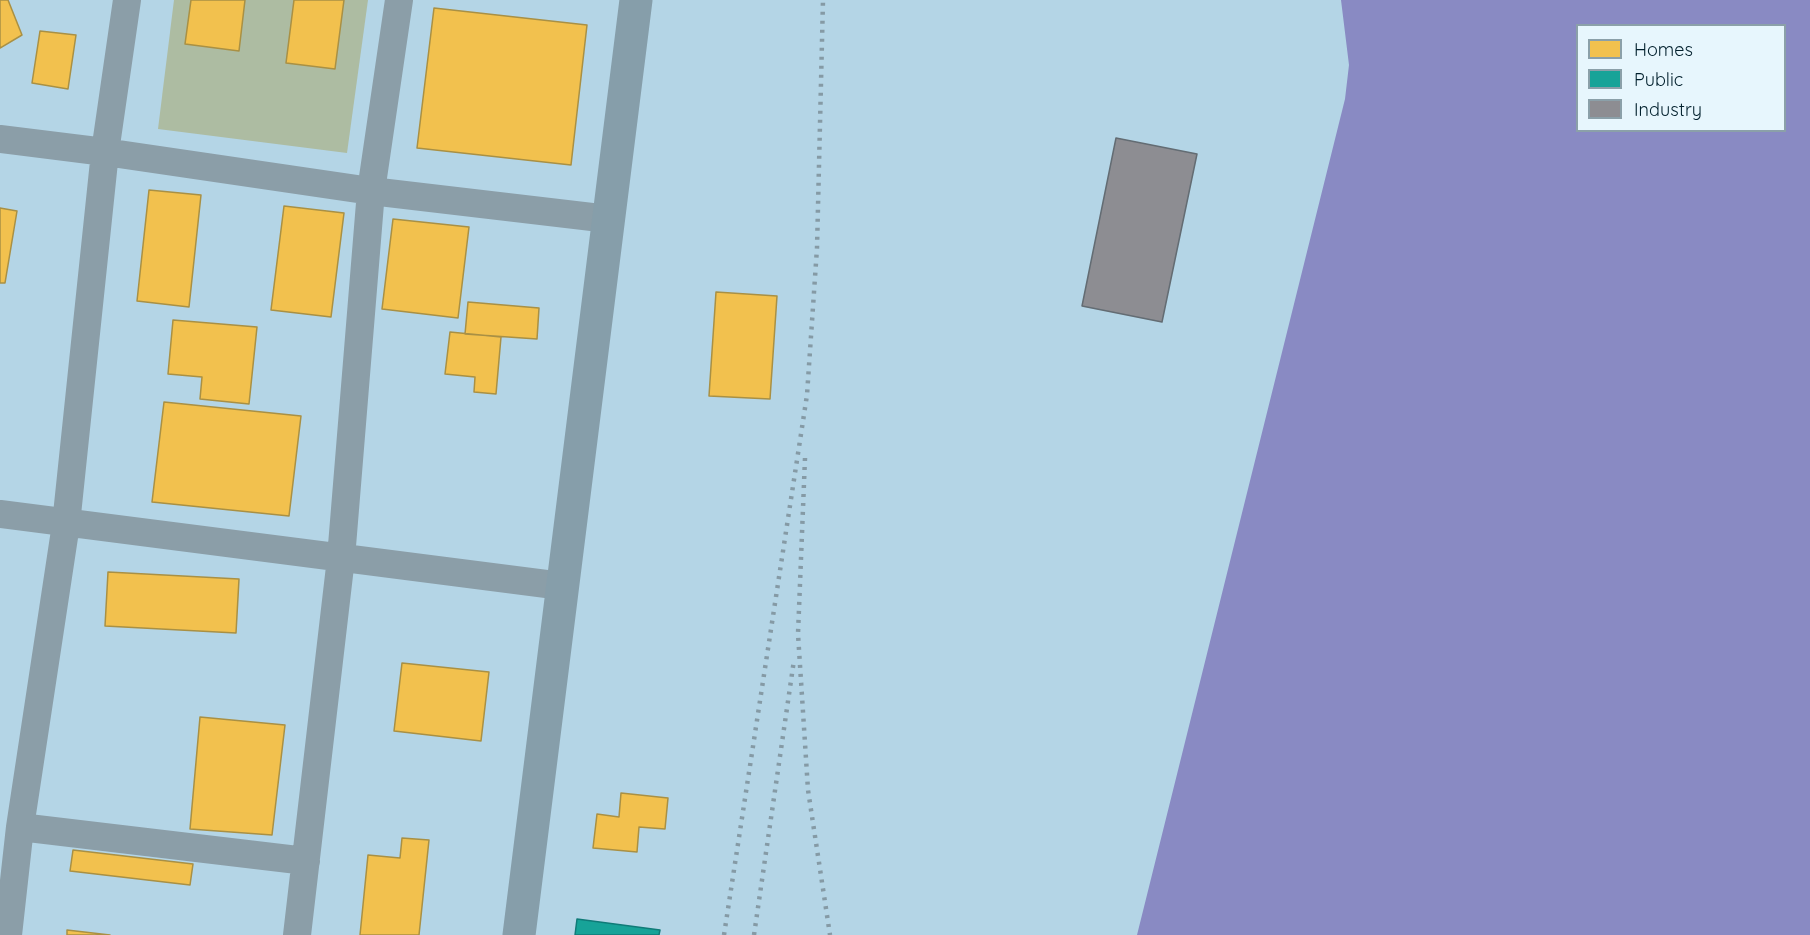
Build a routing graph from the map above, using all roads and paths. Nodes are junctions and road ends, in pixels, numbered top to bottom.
1 (127, 0) edge
2 (399, 0) edge
3 (636, 0) edge
4 (0, 140) edge
5 (105, 152) junction
6 (371, 191) junction
7 (609, 219) junction
8 (0, 514) edge
9 (66, 524) junction
10 (341, 558) junction
11 (562, 586) junction
12 (20, 827) junction
13 (306, 861) junction
14 (8, 935) edge
15 (297, 935) edge
16 (519, 935) edge

1 - 5 street
2 - 6 street
3 - 7 highway
4 - 5 street
5 - 6 street
5 - 9 street
6 - 7 street
6 - 10 street
7 - 11 highway
8 - 9 street
9 - 10 street
9 - 12 street
10 - 11 street
10 - 13 street
11 - 16 highway
12 - 13 street
12 - 14 street
13 - 15 street

